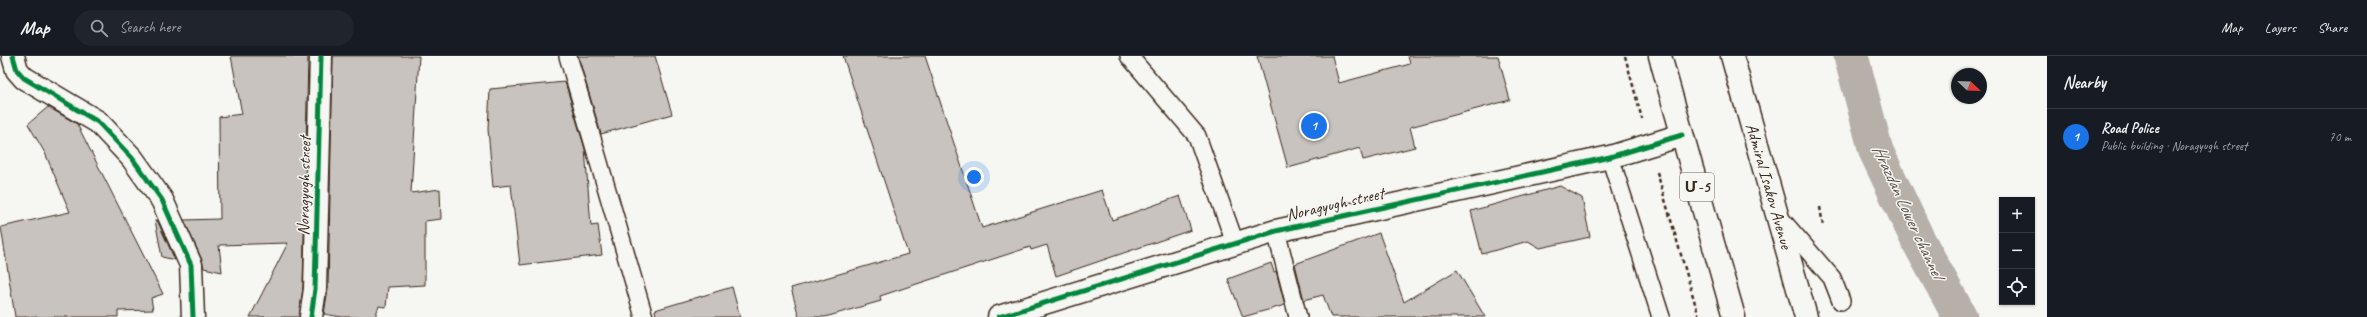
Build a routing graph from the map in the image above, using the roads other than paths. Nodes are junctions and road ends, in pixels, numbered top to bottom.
1 (13, 56) edge
2 (321, 56) edge
3 (568, 56) edge
4 (1129, 56) edge
5 (1660, 56) edge
6 (1732, 56) edge
7 (1682, 136) junction
8 (1610, 157) junction
9 (1777, 215) junction
10 (1276, 231) junction
11 (1234, 243) junction
12 (1841, 301) dead end
13 (193, 317) edge
14 (311, 317) edge
15 (644, 317) edge
16 (999, 317) edge
17 (1298, 317) edge
18 (1661, 317) edge
19 (1734, 317) edge
20 (1806, 317) edge

1 - 13 main road
2 - 14 main road, Noragyugh street
3 - 15 lane
4 - 11 lane
5 - 7 main road, Մ-5
6 - 9 main road, Admiral Isakov Avenue
7 - 8 main road, Noragyugh street
7 - 19 main road, Մ-5
8 - 10 main road, Noragyugh street
8 - 18 lane
9 - 12 lane
9 - 20 main road, Admiral Isakov Avenue
10 - 11 main road, Noragyugh street
10 - 17 lane
11 - 16 main road, Noragyugh street

